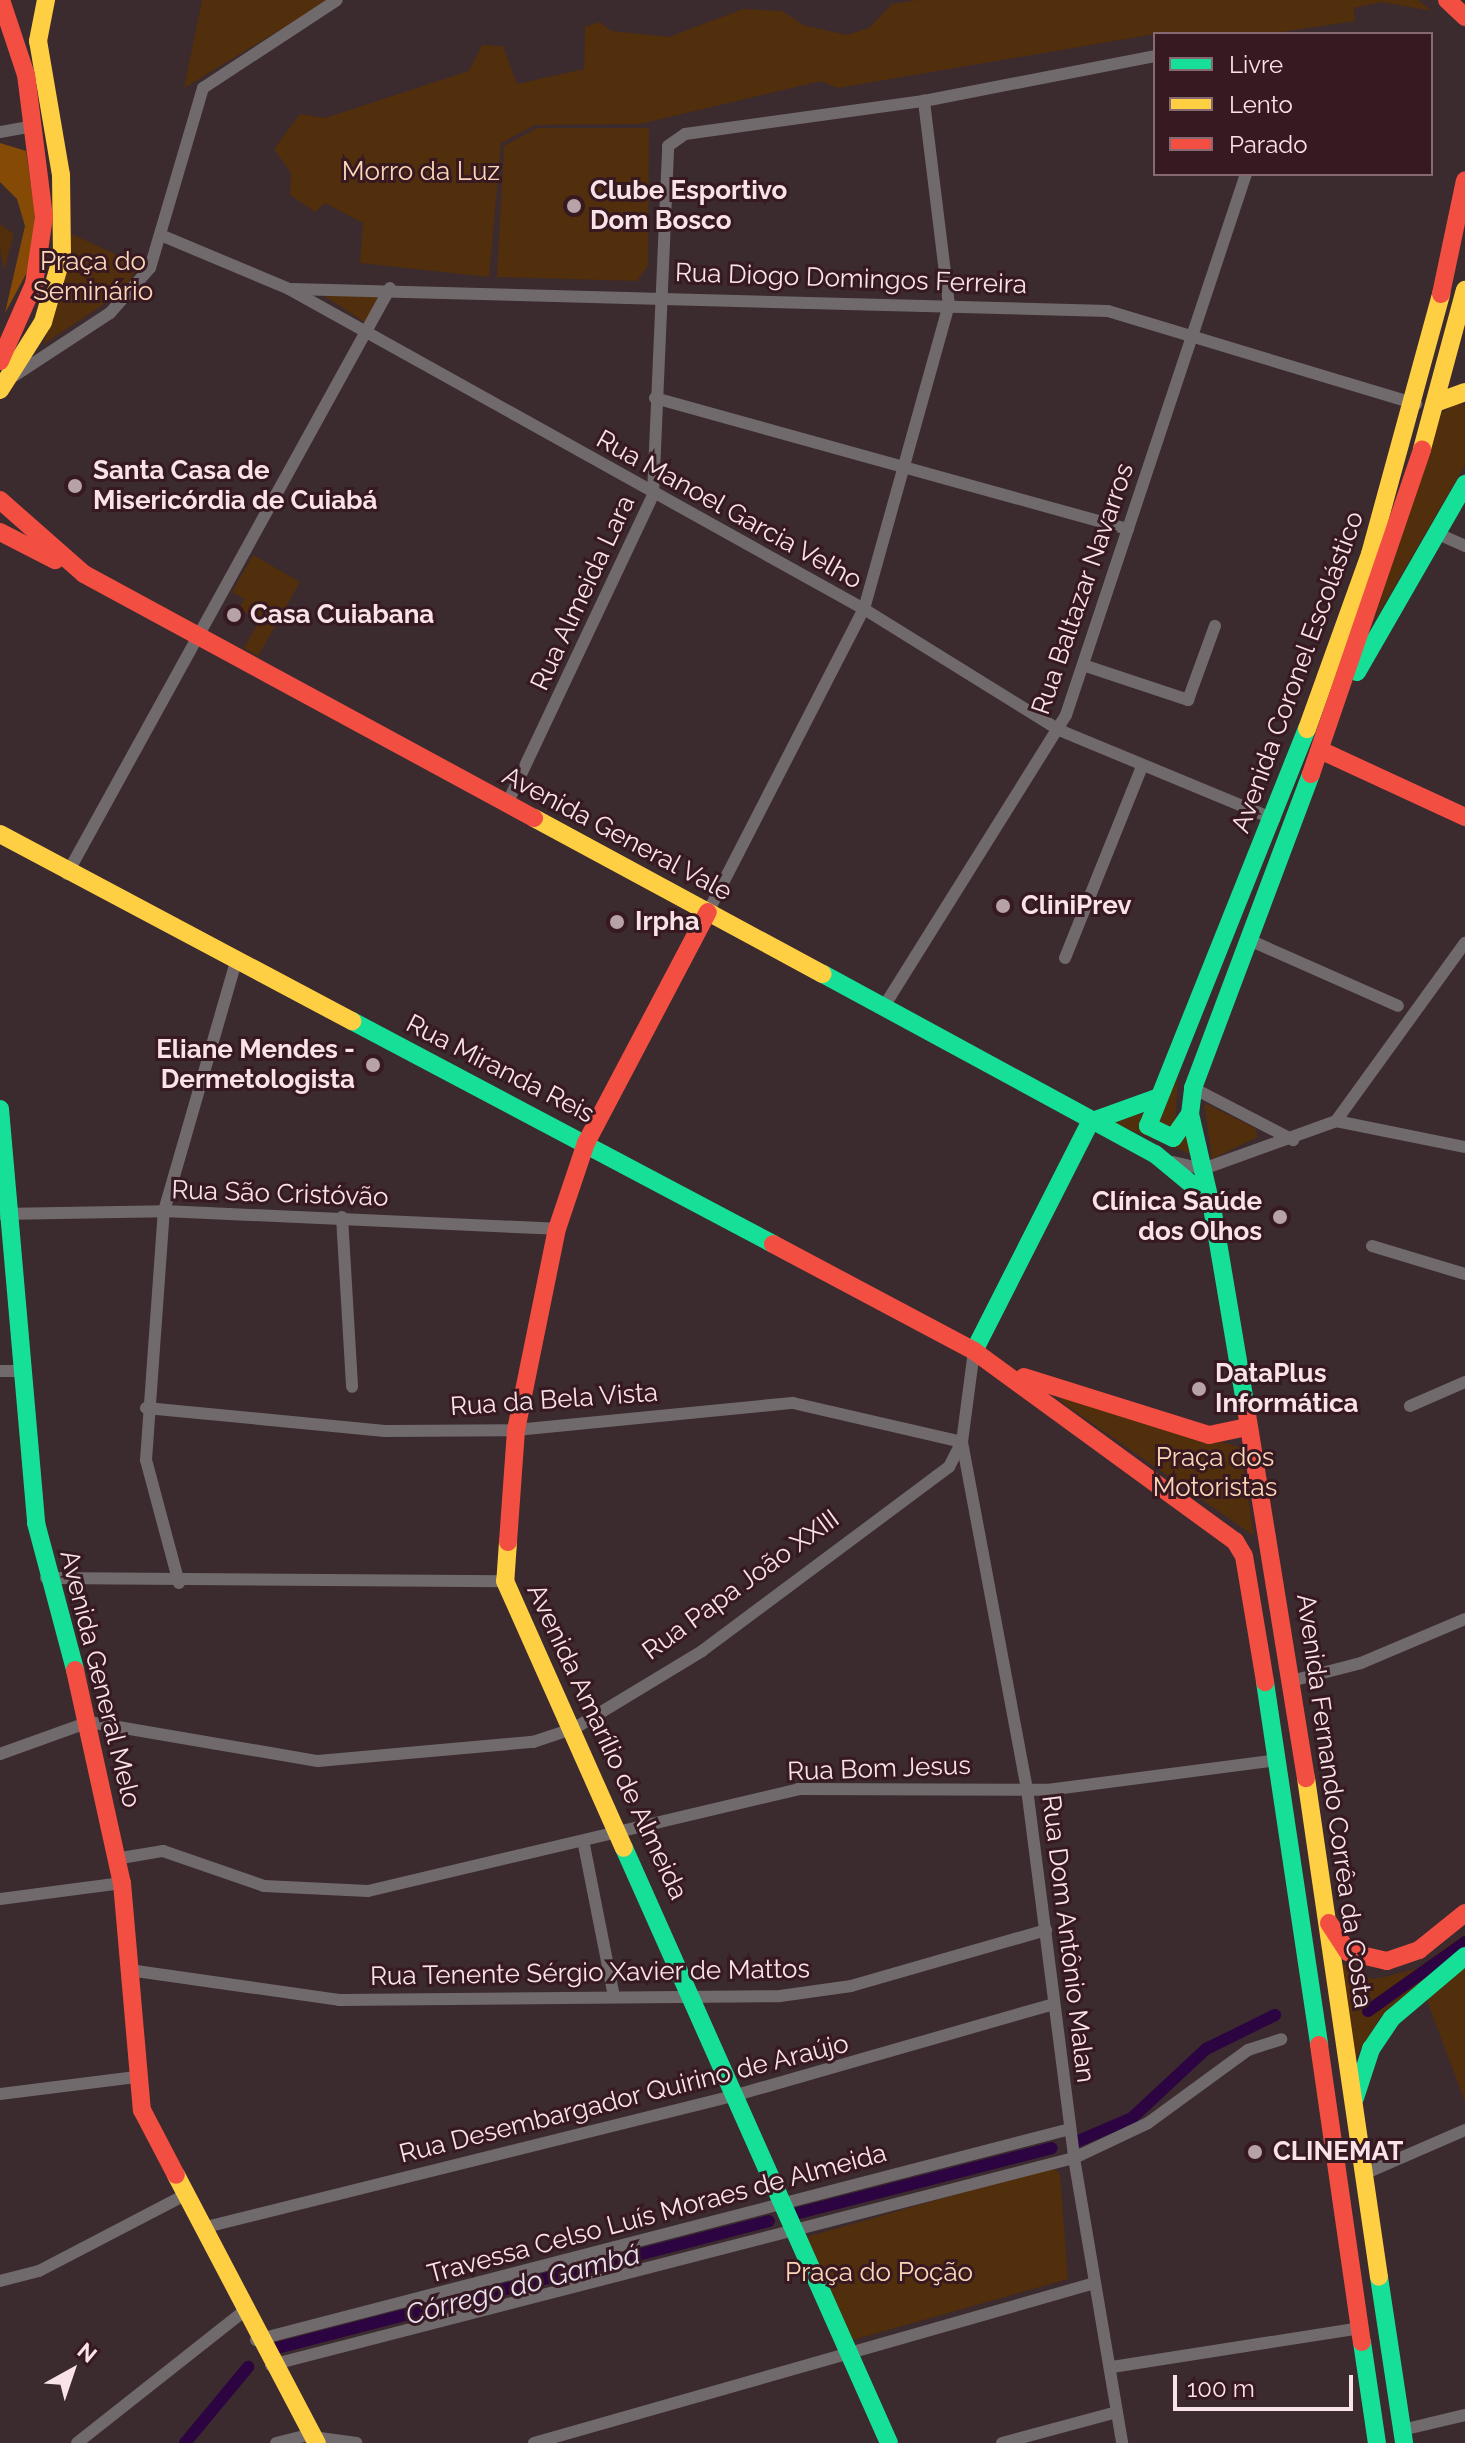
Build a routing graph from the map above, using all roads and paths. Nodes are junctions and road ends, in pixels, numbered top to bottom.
1 (1, 0) edge
2 (46, 0) edge
3 (337, 0) edge
4 (1153, 56) edge
5 (924, 101) junction
6 (34, 126) junction
7 (0, 132) edge
8 (1245, 176) edge
9 (1465, 180) edge
10 (163, 236) junction
11 (390, 288) junction
12 (289, 289) junction
13 (1465, 290) edge
14 (658, 293) junction
15 (949, 305) junction
16 (1193, 331) junction
17 (366, 332) junction
18 (23, 339) junction
19 (57, 348) junction
20 (0, 361) edge
21 (4, 385) edge
22 (1465, 392) edge
23 (1440, 394) junction
24 (655, 398) junction
25 (1409, 407) junction
26 (1407, 441) junction
27 (903, 470) junction
28 (1465, 484) edge
29 (653, 495) junction
30 (0, 500) edge
31 (1128, 529) junction
32 (0, 532) edge
33 (1436, 533) junction
34 (1465, 546) edge
35 (84, 574) junction
36 (864, 609) junction
37 (1215, 626) dead end
38 (198, 637) junction
39 (1083, 665) junction
40 (1327, 676) junction
41 (1336, 709) junction
42 (1059, 730) junction
43 (1320, 750) junction
44 (1142, 766) junction
45 (507, 804) junction
46 (1465, 817) edge
47 (1274, 819) junction
48 (2, 838) edge
49 (67, 874) junction
50 (708, 912) junction
51 (1247, 939) junction
52 (1465, 943) edge
53 (1065, 958) dead end
54 (236, 961) junction
55 (1398, 1006) dead end
56 (883, 1008) junction
57 (1193, 1088) junction
58 (1161, 1096) junction
59 (0, 1109) edge
60 (1190, 1114) junction
61 (1336, 1121) junction
62 (1090, 1122) junction
63 (1293, 1140) junction
64 (586, 1143) junction
65 (1465, 1147) edge
66 (1166, 1160) junction
67 (1203, 1169) junction
68 (1212, 1207) junction
69 (164, 1211) junction
70 (4, 1214) edge
71 (342, 1217) junction
72 (557, 1229) junction
73 (1372, 1246) dead end
74 (1465, 1274) edge
75 (974, 1351) junction
76 (0, 1371) edge
77 (25, 1371) junction
78 (1008, 1372) junction
79 (1465, 1382) edge
80 (352, 1387) dead end
81 (1410, 1406) dead end
82 (146, 1408) junction
83 (1248, 1427) junction
84 (516, 1430) junction
85 (962, 1442) junction
86 (46, 1578) junction
87 (505, 1581) junction
88 (179, 1583) junction
89 (1465, 1619) edge
90 (1291, 1681) junction
91 (89, 1722) junction
92 (575, 1728) junction
93 (0, 1754) edge
94 (1278, 1760) junction
95 (1027, 1789) junction
96 (624, 1835) junction
97 (584, 1845) junction
98 (115, 1859) junction
99 (122, 1883) junction
100 (0, 1899) edge
101 (1322, 1905) junction
102 (1465, 1913) edge
103 (1046, 1930) junction
104 (1465, 1956) edge
105 (129, 1970) junction
106 (614, 1997) junction
107 (693, 1997) junction
108 (1054, 2004) junction
109 (1281, 2039) dead end
110 (136, 2077) junction
111 (0, 2085) edge
112 (0, 2094) edge
113 (733, 2096) junction
114 (1353, 2105) junction
115 (1070, 2129) junction
116 (1465, 2130) edge
117 (1074, 2158) junction
118 (1366, 2173) junction
119 (183, 2196) junction
120 (779, 2205) junction
121 (202, 2228) junction
122 (793, 2235) junction
123 (0, 2281) edge
124 (1095, 2283) junction
125 (243, 2312) junction
126 (1361, 2328) junction
127 (258, 2336) junction
128 (849, 2354) junction
129 (273, 2364) junction
130 (1112, 2367) junction
131 (1117, 2412) junction
132 (1465, 2415) edge
133 (1403, 2436) edge
134 (313, 2440) edge
135 (77, 2443) edge
136 (276, 2443) edge
137 (357, 2443) edge
138 (534, 2443) edge
139 (889, 2443) edge
140 (1002, 2443) edge
141 (1122, 2443) edge
142 (1377, 2443) edge

1 - 6 main road
2 - 18 main road
3 - 10 street
4 - 5 street, Rua Almeida Lara
5 - 14 street, Rua Almeida Lara
5 - 15 street
6 - 7 street
6 - 18 main road
8 - 16 street, Rua Baltazar Navarros
9 - 25 main road, Avenida Coronel Escolástico
10 - 12 street, Rua Manoel Garcia Velho
10 - 19 street
11 - 12 street, Rua Diogo Domingos Ferreira
11 - 14 street, Rua Diogo Domingos Ferreira
11 - 17 street
12 - 17 street, Rua Manoel Garcia Velho
13 - 23 main road, Avenida Coronel Escolástico
14 - 15 street, Rua Diogo Domingos Ferreira
14 - 24 street, Rua Almeida Lara
15 - 16 street, Rua Diogo Domingos Ferreira
15 - 27 street
16 - 25 street, Rua Diogo Domingos Ferreira
16 - 31 street, Rua Baltazar Navarros
17 - 29 street, Rua Manoel Garcia Velho
17 - 38 street
18 - 19 street
18 - 20 main road
18 - 21 main road
19 - 21 street
22 - 23 main road
23 - 25 main road
23 - 26 main road
23 - 41 main road, Avenida Coronel Escolástico
24 - 27 street
24 - 29 street, Rua Almeida Lara
25 - 26 main road, Avenida Coronel Escolástico
26 - 40 main road, Avenida Coronel Escolástico
27 - 31 street
27 - 36 street
28 - 33 main road, Avenida Coronel Escolástico
29 - 36 street, Rua Manoel Garcia Velho
29 - 45 street, Rua Almeida Lara
30 - 35 main road, Avenida General Vale
31 - 39 street, Rua Baltazar Navarros
32 - 35 main road
33 - 34 street
33 - 41 main road, Avenida Coronel Escolástico
35 - 38 main road, Avenida General Vale
36 - 42 street, Rua Manoel Garcia Velho
36 - 50 street
37 - 39 street
38 - 45 main road, Avenida General Vale
38 - 49 street
39 - 42 street, Rua Baltazar Navarros
40 - 43 main road
40 - 47 main road, Avenida Coronel Escolástico
41 - 43 main road, Avenida Coronel Escolástico
42 - 44 street, Rua Manoel Garcia Velho
42 - 56 street, Rua Baltazar Navarros
43 - 46 main road
43 - 51 main road, Avenida Coronel Escolástico
44 - 47 street, Rua Manoel Garcia Velho
44 - 53 street
45 - 50 main road, Avenida General Vale
47 - 58 main road, Avenida Coronel Escolástico
48 - 49 main road, Rua Miranda Reis
49 - 54 main road, Rua Miranda Reis
50 - 56 main road, Avenida General Vale
50 - 64 main road, Avenida Amarílio de Almeida
51 - 55 street
51 - 57 main road, Avenida Coronel Escolástico
52 - 61 street
54 - 64 main road, Rua Miranda Reis
54 - 69 street
56 - 62 main road, Avenida General Vale
57 - 60 main road, Avenida Coronel Escolástico
57 - 63 street
58 - 60 main road, Avenida Coronel Escolástico
58 - 62 main road
59 - 70 main road, Avenida General Melo
60 - 67 main road, Avenida Coronel Escolástico
61 - 63 street
61 - 65 street
62 - 66 main road, Avenida General Vale
62 - 75 main road, Rua Papa João XXIII
63 - 67 street
64 - 72 main road, Avenida Amarílio de Almeida
64 - 75 main road, Rua Miranda Reis
66 - 67 street
66 - 68 main road, Avenida General Vale
67 - 68 main road, Avenida Fernando Corrêa da Costa
68 - 83 main road, Avenida Fernando Corrêa da Costa
69 - 70 street, Rua São Cristóvão
69 - 71 street, Rua São Cristóvão
69 - 82 street
70 - 77 main road, Avenida General Melo
71 - 72 street, Rua São Cristóvão
71 - 80 street
72 - 84 main road, Avenida Amarílio de Almeida
73 - 74 street
75 - 78 main road
75 - 85 street, Rua Papa João XXIII
76 - 77 street
77 - 86 main road, Avenida General Melo
78 - 83 main road
78 - 94 main road, Avenida Fernando Corrêa da Costa
79 - 81 street
82 - 84 street, Rua da Bela Vista
82 - 88 street
83 - 90 main road, Avenida Fernando Corrêa da Costa
84 - 85 street, Rua da Bela Vista
84 - 87 main road, Avenida Amarílio de Almeida
85 - 92 street, Rua Papa João XXIII
85 - 95 street, Rua Dom Antônio Malan
86 - 88 street
86 - 91 main road, Avenida General Melo
87 - 88 street
87 - 92 main road, Avenida Amarílio de Almeida
89 - 90 street
90 - 101 main road, Avenida Fernando Corrêa da Costa
91 - 92 street, Rua Papa João XXIII
91 - 93 street, Rua Papa João XXIII
91 - 98 main road, Avenida General Melo
92 - 96 main road, Avenida Amarílio de Almeida
94 - 95 street, Rua Bom Jesus
94 - 126 main road, Avenida Fernando Corrêa da Costa
95 - 96 street, Rua Bom Jesus
95 - 103 street, Rua Dom Antônio Malan
96 - 97 street, Rua Bom Jesus
96 - 107 main road, Avenida Amarílio de Almeida
97 - 98 street, Rua Bom Jesus
97 - 106 street
98 - 99 main road, Avenida General Melo
99 - 100 street
99 - 105 main road, Avenida General Melo
101 - 102 main road
101 - 114 main road, Avenida Fernando Corrêa da Costa
103 - 107 street, Rua Tenente Sérgio Xavier de Mattos
103 - 108 street, Rua Dom Antônio Malan
104 - 114 main road
105 - 106 street, Rua Tenente Sérgio Xavier de Mattos
105 - 110 main road, Avenida General Melo
106 - 107 street, Rua Tenente Sérgio Xavier de Mattos
107 - 113 main road, Avenida Amarílio de Almeida
108 - 113 street, Rua Desembargador Quirino de Araújo
108 - 115 street, Rua Dom Antônio Malan
109 - 117 street, Travessa Celso Luís Moraes de Almeida
110 - 112 street
110 - 119 main road, Avenida General Melo
111 - 112 street
113 - 120 main road, Avenida Amarílio de Almeida
113 - 121 street, Rua Desembargador Quirino de Araújo
114 - 118 main road, Avenida Fernando Corrêa da Costa
115 - 117 street, Rua Dom Antônio Malan
115 - 120 street, Travessa Celso Luís Moraes de Almeida
116 - 118 street
117 - 122 street, Travessa Celso Luís Moraes de Almeida
117 - 124 street, Rua Dom Antônio Malan
118 - 133 main road, Avenida Fernando Corrêa da Costa
119 - 121 main road, Avenida General Melo
119 - 123 street
120 - 122 main road, Avenida Amarílio de Almeida
120 - 127 street, Travessa Celso Luís Moraes de Almeida
121 - 125 main road, Avenida General Melo
122 - 128 main road, Avenida Amarílio de Almeida
122 - 129 street, Travessa Celso Luís Moraes de Almeida
124 - 128 street
124 - 130 street, Rua Dom Antônio Malan
125 - 127 main road, Avenida General Melo
125 - 135 street
126 - 130 street
126 - 142 main road, Avenida Fernando Corrêa da Costa
127 - 129 main road, Avenida General Melo
128 - 138 street
128 - 139 main road, Avenida Amarílio de Almeida
129 - 134 main road, Avenida General Melo
130 - 131 street, Rua Dom Antônio Malan
131 - 140 street
131 - 141 street, Rua Dom Antônio Malan
132 - 133 street
134 - 136 street
134 - 137 street

